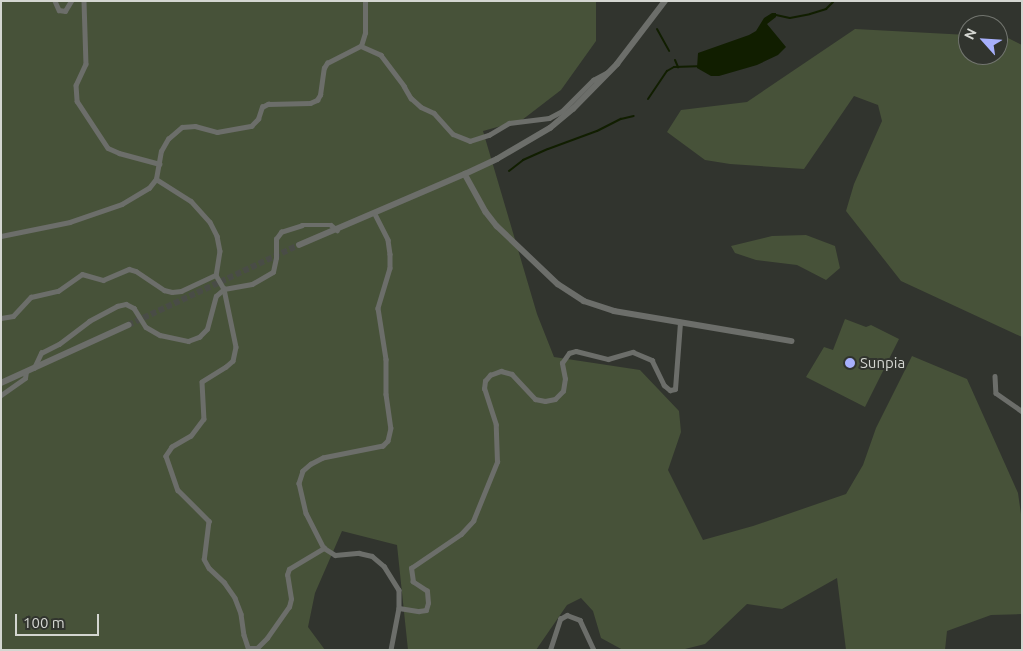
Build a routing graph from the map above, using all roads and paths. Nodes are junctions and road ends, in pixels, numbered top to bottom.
1 (56, 1) edge
2 (71, 1) edge
3 (84, 1) edge
4 (365, 1) edge
5 (665, 1) edge
6 (361, 46) junction
7 (612, 70) junction
8 (160, 164) junction
9 (465, 174) junction
10 (156, 179) junction
11 (375, 214) junction
12 (338, 230) junction
13 (1, 236) edge
14 (299, 245) tunnel mouth
15 (216, 275) junction
16 (224, 289) junction
17 (1, 318) edge
18 (680, 322) junction
19 (128, 325) tunnel mouth
20 (791, 341) dead end
21 (34, 368) junction
22 (26, 372) junction
23 (995, 376) dead end
24 (1, 383) edge
25 (1, 395) edge
26 (1022, 411) edge
27 (324, 548) junction
28 (399, 608) junction
29 (249, 649) edge
30 (391, 650) edge
31 (550, 650) edge
32 (594, 650) edge

1 - 2 street
3 - 8 street
4 - 6 street
5 - 7 street
6 - 7 street
6 - 8 street
7 - 9 street
8 - 10 street
9 - 11 street
9 - 18 street
10 - 13 street
10 - 15 street
11 - 12 street
11 - 27 street
12 - 14 street
12 - 16 street
15 - 16 street
15 - 17 street
16 - 21 street
16 - 29 street
18 - 20 street
18 - 28 street
19 - 21 street
21 - 22 street
22 - 24 street
22 - 25 street
23 - 26 street
27 - 28 street
27 - 29 street
28 - 30 street
31 - 32 street

